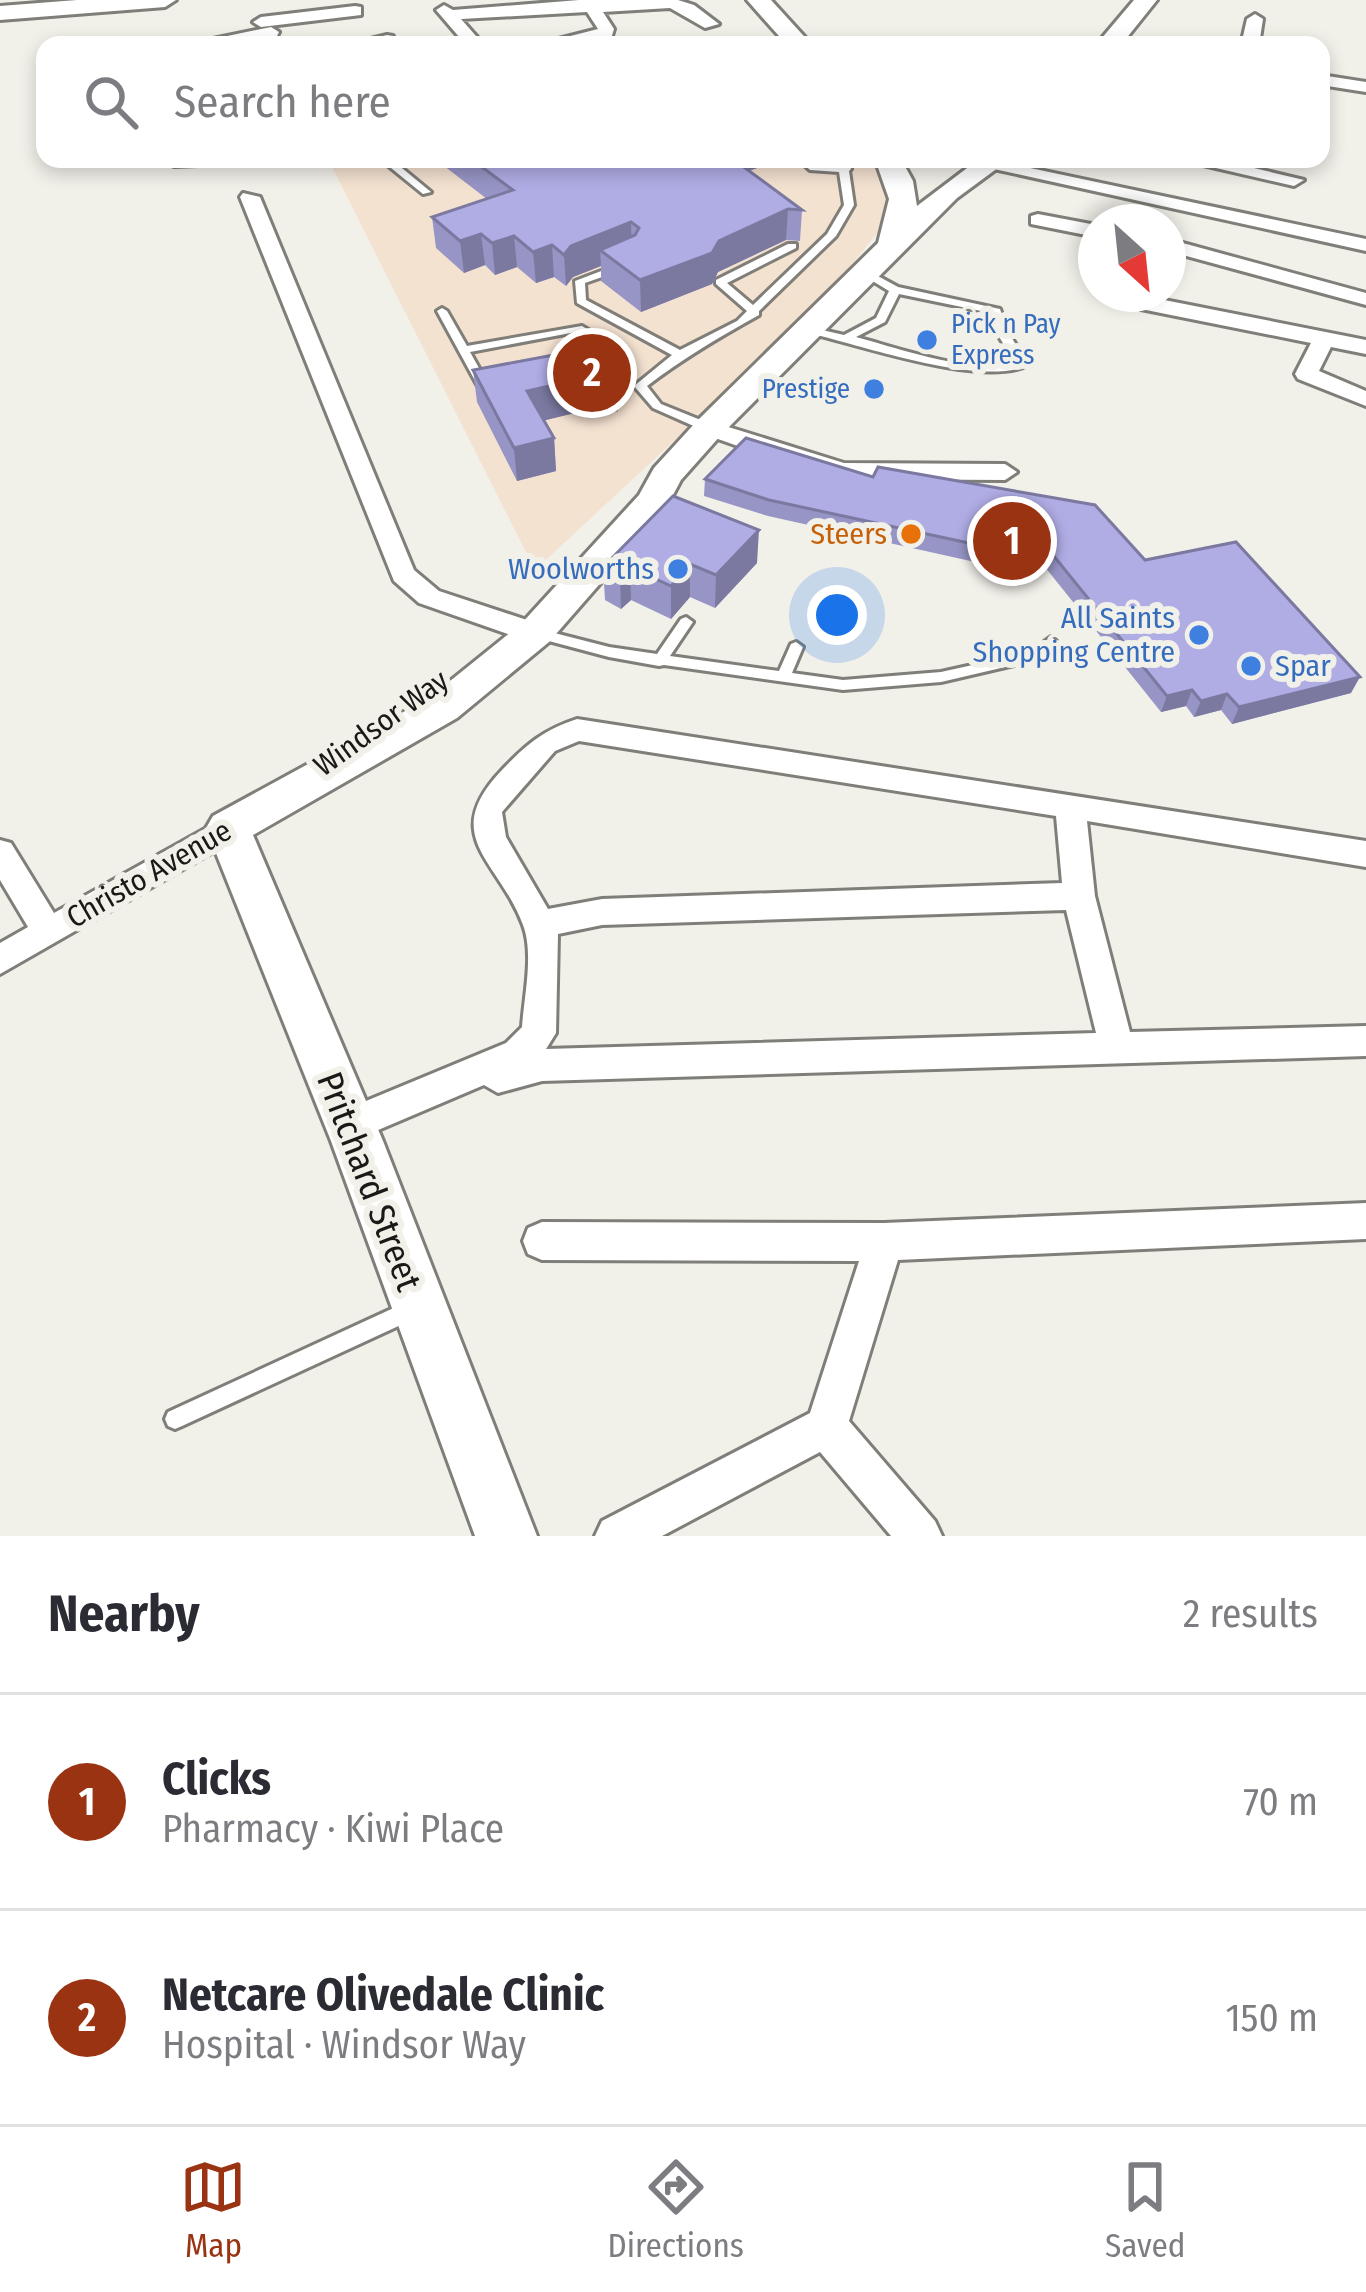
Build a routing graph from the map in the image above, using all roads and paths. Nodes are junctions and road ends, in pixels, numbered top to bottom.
1 (86, 0) edge
2 (165, 0) edge
3 (1156, 0) edge
4 (763, 1) edge
5 (589, 4) edge
6 (245, 5) dead end
7 (0, 9) edge
8 (1140, 10) edge
9 (355, 11) dead end
10 (1255, 19) dead end
11 (182, 24) dead end
12 (710, 24) dead end
13 (270, 33) edge
14 (189, 36) edge
15 (467, 36) edge
16 (599, 36) edge
17 (792, 36) edge
18 (802, 36) edge
19 (1116, 36) edge
20 (1252, 36) edge
21 (1330, 82) edge
22 (1366, 88) edge
23 (396, 168) edge
24 (844, 168) edge
25 (894, 168) edge
26 (929, 168) edge
27 (986, 168) edge
28 (1010, 168) edge
29 (1233, 168) edge
30 (1294, 180) dead end
31 (426, 192) dead end
32 (947, 192) junction
33 (250, 197) dead end
34 (1037, 220) dead end
35 (1250, 222) junction
36 (1078, 228) edge
37 (806, 234) edge
38 (1366, 245) edge
39 (791, 246) dead end
40 (821, 246) junction
41 (1186, 249) edge
42 (1237, 259) junction
43 (630, 260) edge
44 (875, 262) junction
45 (895, 290) junction
46 (1366, 299) edge
47 (1280, 303) junction
48 (442, 311) dead end
49 (1185, 312) edge
50 (754, 313) junction
51 (629, 327) junction
52 (808, 330) junction
53 (1325, 337) junction
54 (848, 338) junction
55 (595, 346) junction
56 (1366, 346) edge
57 (463, 350) junction
58 (680, 355) junction
59 (496, 371) edge
60 (578, 374) edge
61 (476, 376) junction
62 (495, 391) edge
63 (1366, 399) edge
64 (709, 428) junction
65 (1005, 472) dead end
66 (686, 622) dead end
67 (522, 629) junction
68 (1051, 642) dead end
69 (796, 647) dead end
70 (658, 661) junction
71 (783, 677) junction
72 (298, 787) joint
73 (1070, 805) junction
74 (228, 828) junction
75 (0, 852) edge
76 (1366, 854) edge
77 (1079, 896) junction
78 (540, 924) junction
79 (48, 932) junction
80 (0, 960) edge
81 (539, 1033) junction
82 (1366, 1041) edge
83 (1117, 1049) junction
84 (581, 1064) junction
85 (508, 1065) junction
86 (354, 1133) junction
87 (1366, 1221) edge
88 (542, 1240) dead end
89 (884, 1242) junction
90 (419, 1307) junction
91 (175, 1419) dead end
92 (826, 1427) junction
93 (506, 1536) edge
94 (616, 1536) edge
95 (920, 1536) edge

1 - 7 street
2 - 7 street
3 - 8 street
4 - 17 street
4 - 18 street
5 - 12 street
5 - 15 street
5 - 16 street
6 - 13 street
8 - 19 street
9 - 13 street
10 - 20 street
11 - 14 street
21 - 22 street
23 - 31 lane
24 - 40 lane
25 - 44 street
26 - 32 street
27 - 32 street, Windsor Way
28 - 35 street
29 - 30 street
32 - 44 street, Windsor Way
33 - 67 street
34 - 36 street
35 - 38 street
35 - 42 street
37 - 40 lane
39 - 50 lane
40 - 50 lane
41 - 42 street
42 - 47 street
43 - 51 lane
44 - 45 lane
44 - 52 street, Windsor Way
45 - 54 lane
45 - 54 lane
46 - 47 street
47 - 49 street
47 - 53 street
48 - 57 lane
50 - 58 lane
51 - 55 lane
51 - 58 lane
52 - 54 lane
52 - 64 street, Windsor Way
53 - 56 street
53 - 63 street
55 - 57 lane
55 - 60 lane
57 - 61 lane
58 - 64 lane
59 - 61 lane
61 - 62 lane
64 - 65 street
64 - 67 street, Windsor Way
66 - 70 lane
67 - 70 lane
67 - 72 street, Windsor Way
68 - 71 lane
69 - 71 lane
70 - 71 lane
72 - 74 street, Christo Avenue
73 - 76 street
73 - 77 street
73 - 78 street
74 - 79 street, Christo Avenue
74 - 86 street, Pritchard Street
75 - 79 street
77 - 78 street
77 - 83 street
78 - 81 street
79 - 80 street, Christo Avenue
81 - 84 street
81 - 85 street
82 - 83 street
83 - 84 street
84 - 85 street
85 - 86 street
86 - 90 street, Pritchard Street
87 - 89 street
88 - 89 street
89 - 92 street
90 - 91 lane
90 - 93 street, Pritchard Street
92 - 94 street
92 - 95 street

